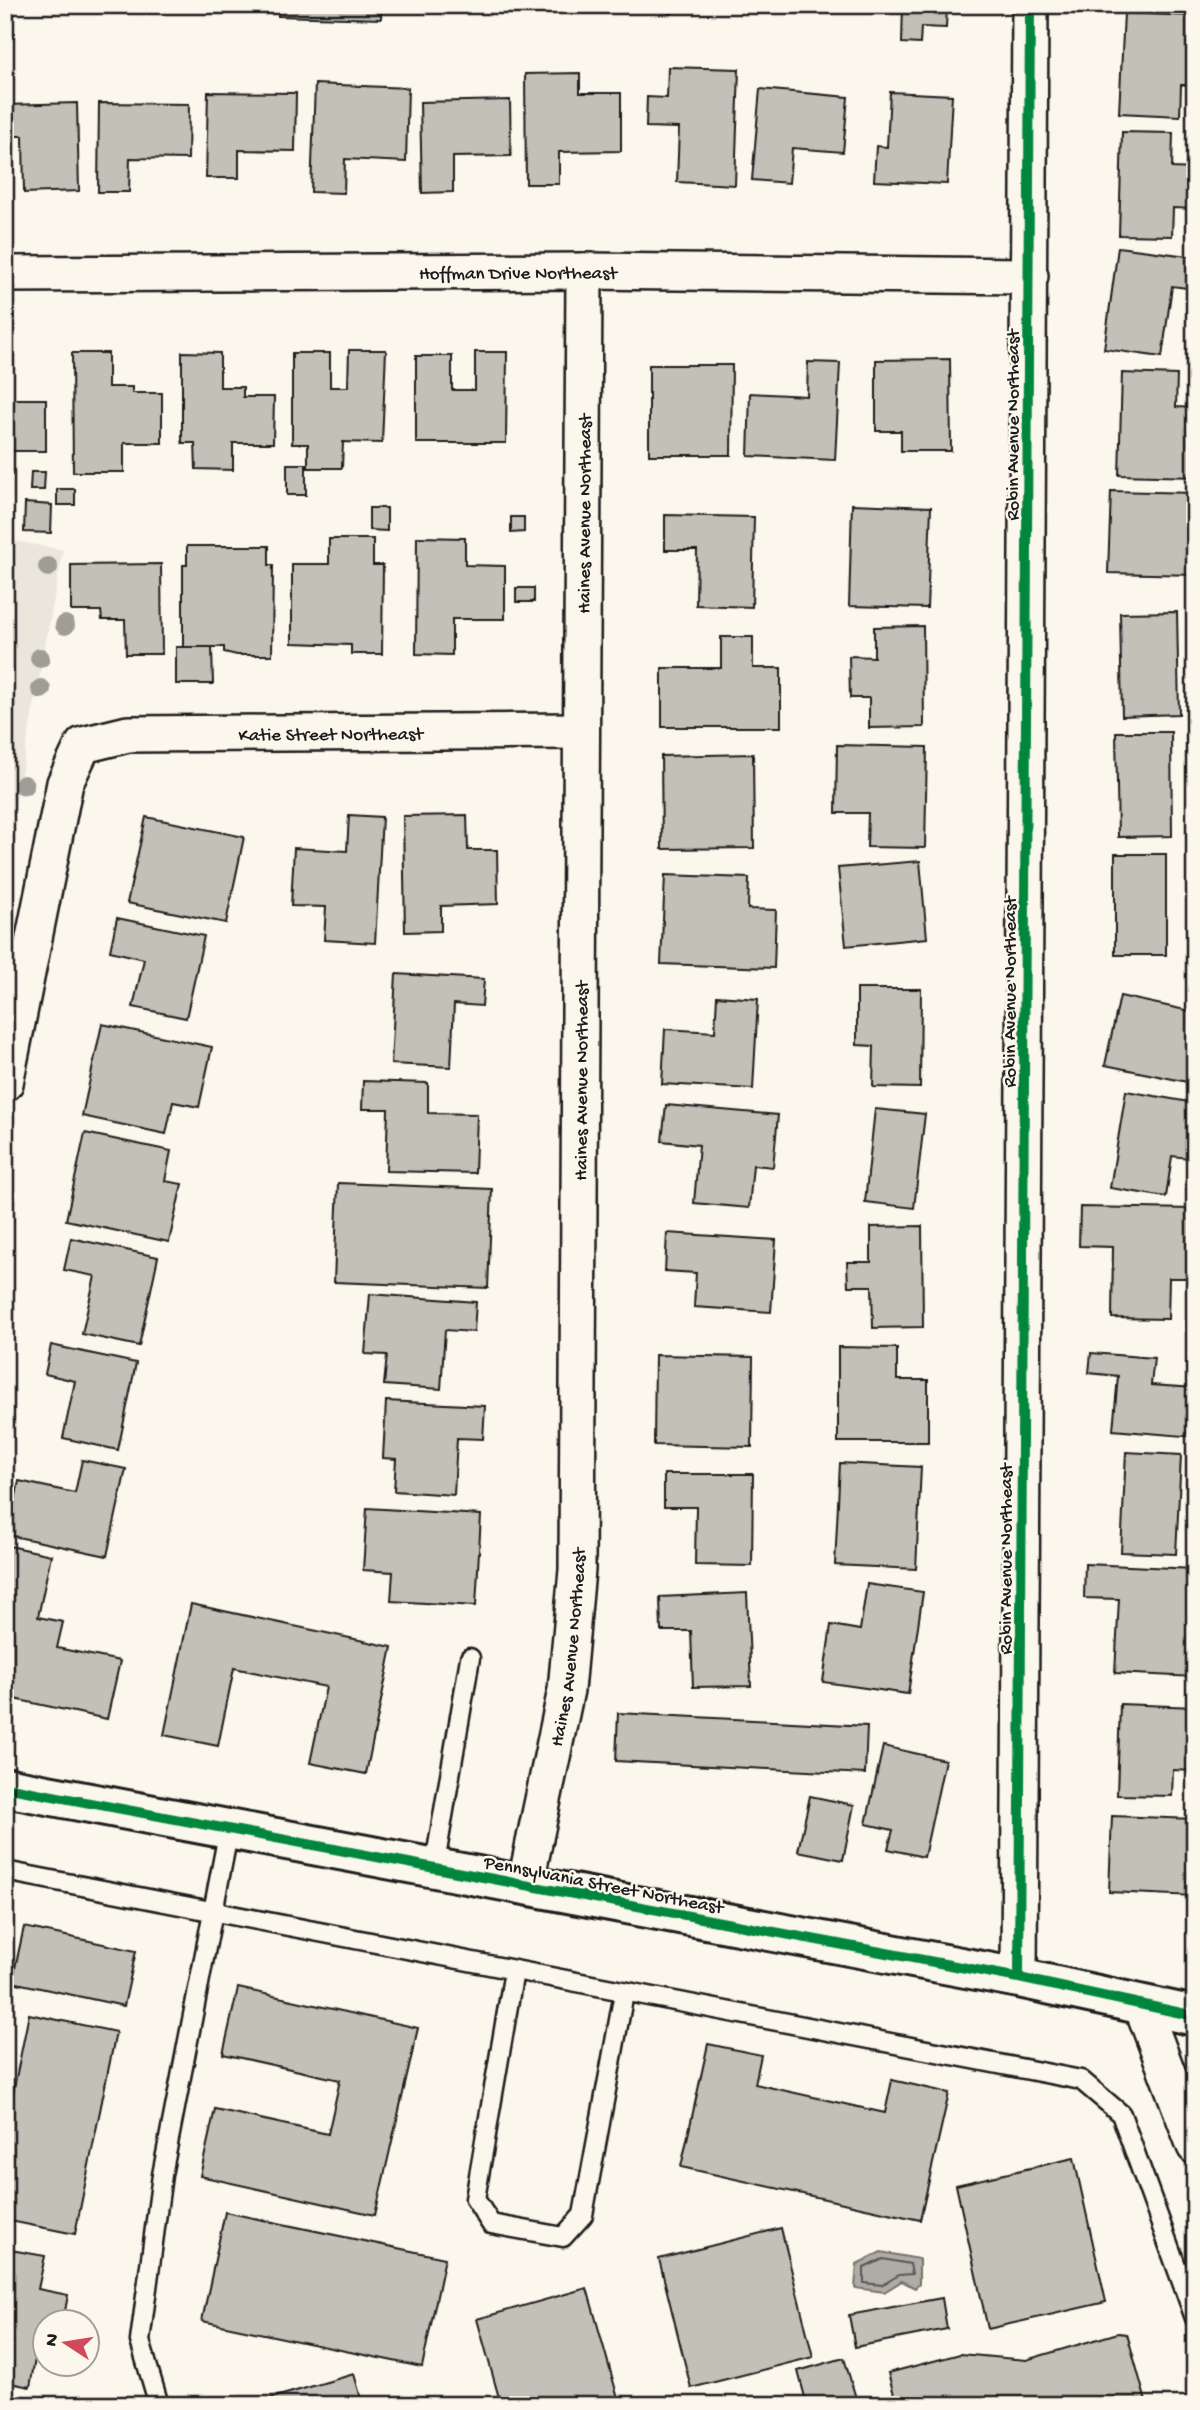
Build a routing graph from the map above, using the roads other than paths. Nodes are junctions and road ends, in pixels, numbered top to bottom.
1 (1030, 5) edge
2 (584, 271) junction
3 (5, 274) edge
4 (1030, 276) junction
5 (580, 731) junction
6 (7, 1066) edge
7 (470, 1658) dead end
8 (5, 1787) edge
9 (229, 1829) junction
10 (434, 1868) junction
11 (5, 1871) edge
12 (525, 1886) junction
13 (213, 1909) junction
14 (514, 1971) junction
15 (1019, 1978) junction
16 (624, 1993) junction
17 (1142, 2006) junction
18 (1195, 2016) edge
19 (1195, 2146) edge
20 (1195, 2318) edge
21 (159, 2405) edge

1 - 4 street, Robin Avenue Northeast
2 - 3 street, Hoffman Drive Northeast
2 - 4 street, Hoffman Drive Northeast
2 - 5 street, Haines Avenue Northeast
4 - 15 street, Robin Avenue Northeast
5 - 6 street, Katie Street Northeast
5 - 12 street, Haines Avenue Northeast
7 - 10 lane
8 - 9 street, Pennsylvania Street Northeast
9 - 10 street, Pennsylvania Street Northeast
9 - 13 lane
10 - 12 street, Pennsylvania Street Northeast
11 - 13 lane
12 - 15 street, Pennsylvania Street Northeast
13 - 14 lane
13 - 21 lane
14 - 16 lane
14 - 16 lane
15 - 17 street, Pennsylvania Street Northeast
16 - 20 lane
17 - 18 street, Pennsylvania Street Northeast
17 - 19 street

